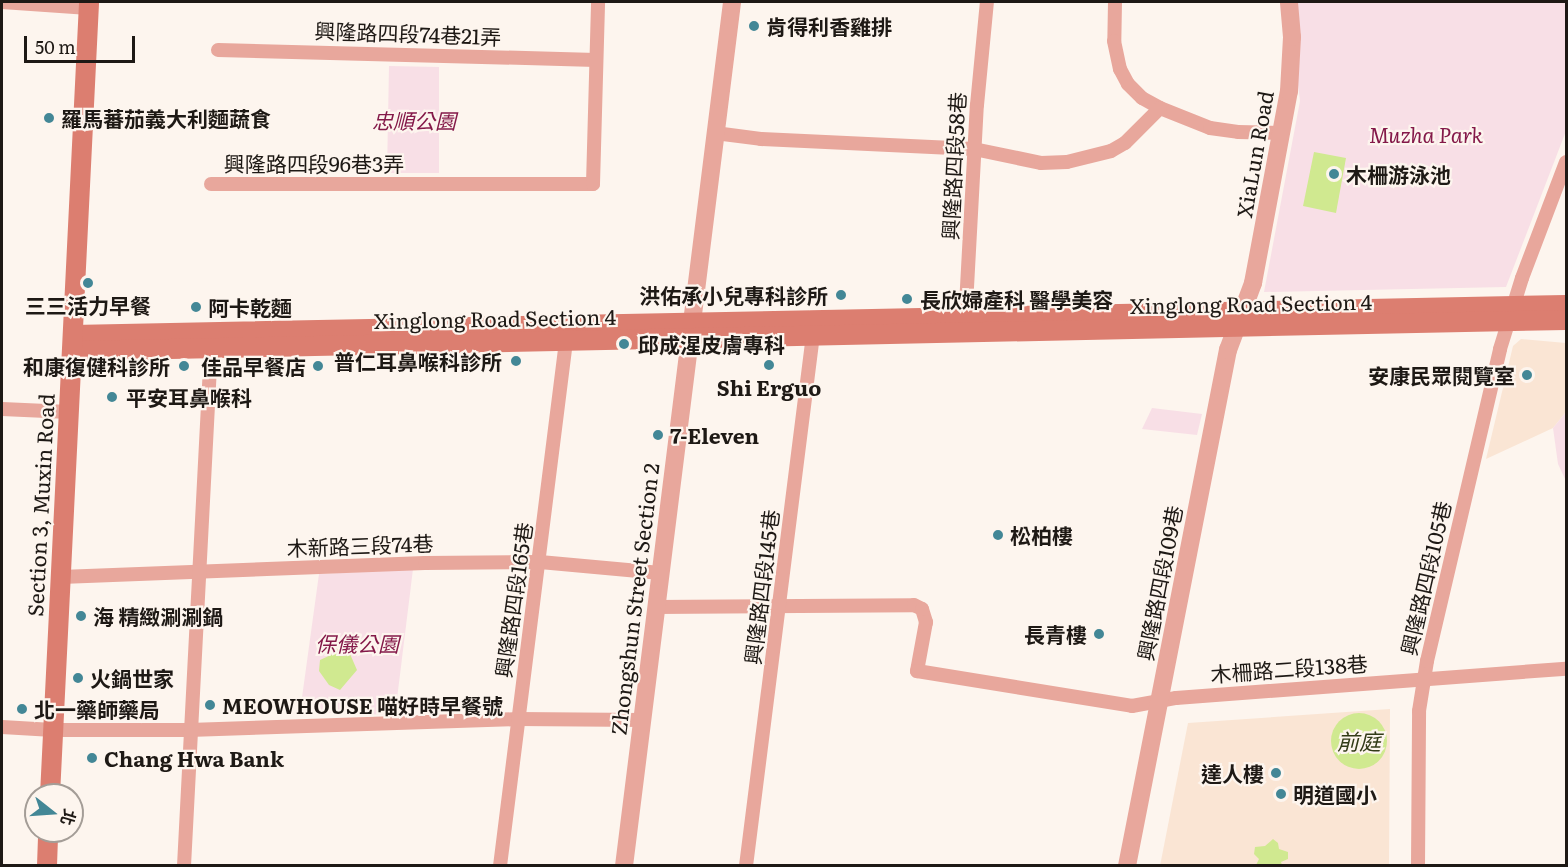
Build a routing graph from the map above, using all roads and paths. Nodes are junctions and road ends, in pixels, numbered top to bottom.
1 (2, 2) edge
2 (598, 2) edge
3 (732, 2) edge
4 (987, 2) edge
5 (1115, 2) edge
6 (1289, 2) edge
7 (89, 5) edge
8 (218, 50) dead end
9 (596, 60) junction
10 (1160, 108) junction
11 (715, 133) junction
12 (1282, 133) junction
13 (974, 149) junction
14 (1566, 162) edge
15 (212, 184) dead end
16 (1566, 304) edge
17 (1511, 314) junction
18 (1240, 319) junction
19 (797, 320) junction
20 (1566, 320) edge
21 (965, 325) junction
22 (690, 330) junction
23 (813, 336) junction
24 (566, 341) junction
25 (72, 343) junction
26 (211, 348) junction
27 (2, 409) edge
28 (69, 412) junction
29 (540, 562) junction
30 (199, 572) junction
31 (660, 573) junction
32 (61, 577) junction
33 (779, 605) junction
34 (656, 607) junction
35 (1566, 669) edge
36 (1424, 679) junction
37 (1159, 701) junction
38 (518, 719) junction
39 (642, 720) junction
40 (2, 727) edge
41 (53, 730) junction
42 (189, 730) junction
43 (51, 783) edge
44 (48, 843) edge
45 (47, 866) edge
46 (184, 866) edge
47 (500, 866) edge
48 (624, 866) edge
49 (746, 866) edge
50 (1127, 866) edge
51 (1418, 866) edge

1 - 7 street
2 - 9 street
3 - 11 street, Zhongshun Street Section 2
4 - 13 street, 興隆路四段58巷
5 - 10 street
6 - 12 street, XiaLun Road
7 - 25 main road, Section 3, Muxin Road
8 - 9 street, 興隆路四段74巷21弄
9 - 15 street, 興隆路四段96巷3弄
10 - 12 street
10 - 13 street
11 - 13 street
11 - 22 street, Zhongshun Street Section 2
12 - 18 street, XiaLun Road
13 - 21 street, 興隆路四段58巷
14 - 17 street, 興隆路四段105巷
16 - 17 main road, Xinglong Road Section 4
17 - 18 main road, Xinglong Road Section 4
17 - 20 main road, Xinglong Road Section 4
17 - 36 street, 興隆路四段105巷
18 - 21 main road, Xinglong Road Section 4
18 - 37 street, 興隆路四段109巷
19 - 21 main road, Xinglong Road Section 4
19 - 22 main road, Xinglong Road Section 4
19 - 23 street
21 - 23 main road, Xinglong Road Section 4
22 - 23 main road, Xinglong Road Section 4
22 - 24 main road, Xinglong Road Section 4
22 - 25 main road, Xinglong Road Section 4
22 - 31 street, Zhongshun Street Section 2
23 - 33 street, 興隆路四段145巷
24 - 26 main road, Xinglong Road Section 4
24 - 29 street, 興隆路四段165巷
25 - 26 main road, Xinglong Road Section 4
25 - 28 main road, Section 3, Muxin Road
26 - 30 street
27 - 28 street
28 - 32 main road, Section 3, Muxin Road
29 - 30 street, 木新路三段74巷
29 - 31 street, 木新路三段74巷
29 - 38 street, 興隆路四段165巷
30 - 32 street, 木新路三段74巷
30 - 42 street
31 - 34 street, Zhongshun Street Section 2
32 - 41 main road, Section 3, Muxin Road
33 - 34 street
33 - 37 street, 木柵路二段138巷
33 - 49 street, 興隆路四段145巷
34 - 39 street, Zhongshun Street Section 2
35 - 36 street, 木柵路二段138巷
36 - 37 street, 木柵路二段138巷
36 - 51 street, 興隆路四段105巷
37 - 50 street, 興隆路四段109巷
38 - 39 street
38 - 42 street
38 - 47 street, 興隆路四段165巷
39 - 48 street, Zhongshun Street Section 2
40 - 41 street
41 - 42 street
41 - 43 main road, Section 3, Muxin Road
42 - 46 street
44 - 45 main road

